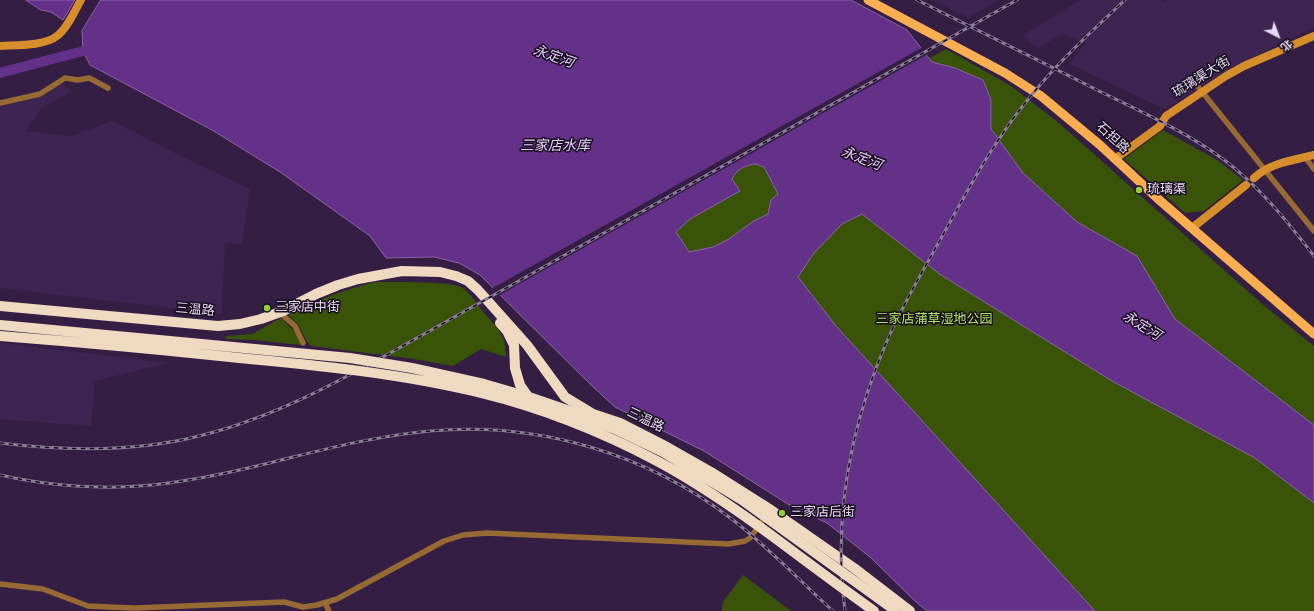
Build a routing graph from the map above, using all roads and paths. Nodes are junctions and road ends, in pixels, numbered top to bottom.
1 (81, 0) edge
2 (868, 0) edge
3 (1314, 36) edge
4 (0, 46) edge
5 (108, 88) dead end
6 (1200, 90) junction
7 (0, 103) edge
8 (1314, 155) edge
9 (1305, 157) junction
10 (1115, 159) junction
11 (1266, 169) junction
12 (1314, 169) edge
13 (1254, 178) dead end
14 (1246, 185) dead end
15 (1192, 228) junction
16 (1314, 231) edge
17 (379, 275) junction
18 (0, 306) edge
19 (280, 312) junction
20 (0, 325) edge
21 (1314, 334) edge
22 (0, 336) edge
23 (303, 343) dead end
24 (564, 419) junction
25 (696, 484) junction
26 (771, 510) junction
27 (760, 525) junction
28 (0, 584) edge
29 (325, 603) junction
30 (117, 609) edge
31 (329, 611) edge
32 (874, 611) edge
33 (896, 611) edge
34 (910, 611) edge

1 - 4 street
2 - 10 main road, 石担路
3 - 6 street, 琉璃渠大街
5 - 7 street
6 - 10 street, 琉璃渠大街
6 - 11 street
8 - 9 street
9 - 11 street
9 - 12 street
10 - 15 main road, 石担路
11 - 13 street
11 - 16 street
14 - 15 street
15 - 21 main road, 石担路
17 - 19 highway, 三温路
17 - 24 highway, 三温路
17 - 26 highway, 三温路
18 - 19 highway, 三温路
19 - 23 street
20 - 33 highway, bridge
22 - 24 highway, bridge
24 - 25 highway, 三温路
25 - 27 highway, 三温路
25 - 32 highway, bridge
26 - 27 street
26 - 34 highway, 三温路
27 - 29 street
27 - 32 highway, 三温路
28 - 30 street
29 - 30 street
29 - 31 street

